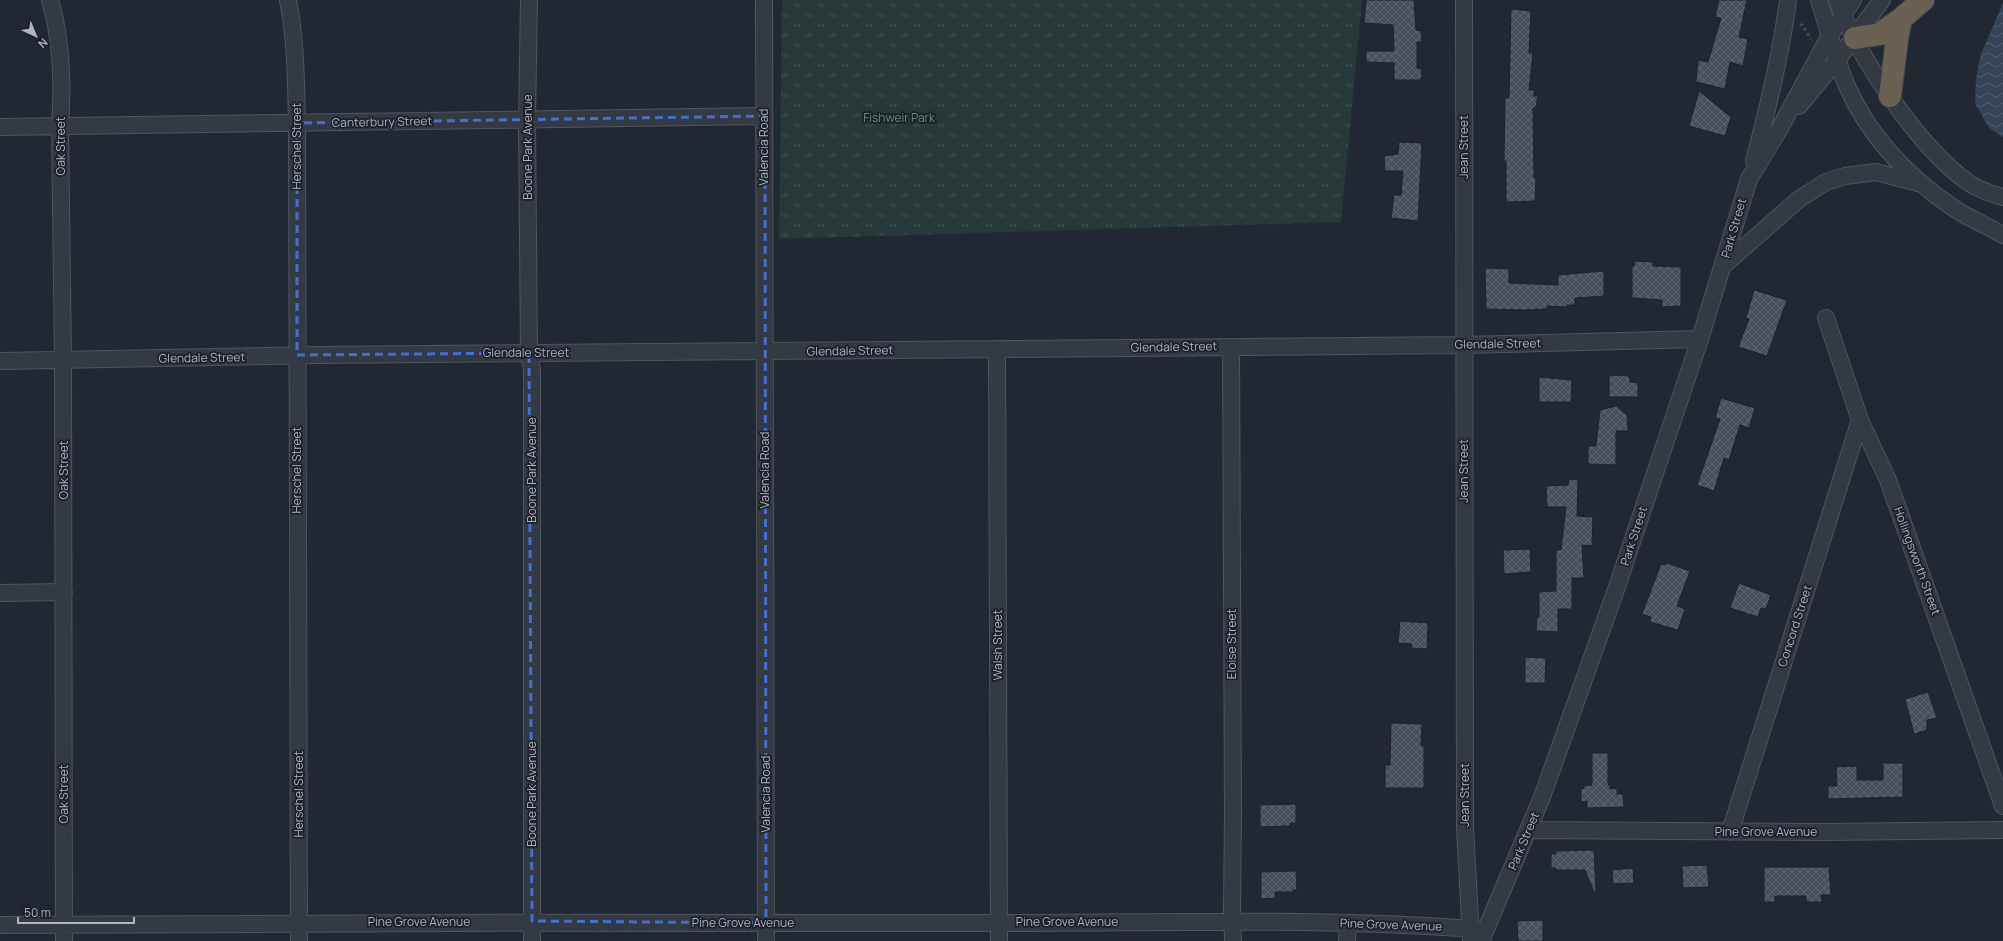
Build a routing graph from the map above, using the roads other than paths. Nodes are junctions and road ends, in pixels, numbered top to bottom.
1 (50, 0) edge
2 (288, 0) edge
3 (530, 0) edge
4 (764, 0) edge
5 (1464, 0) edge
6 (1788, 0) edge
7 (1819, 0) edge
8 (1853, 0) edge
9 (1882, 0) edge
10 (1923, 0) edge
11 (1840, 7) edge
12 (1901, 19) junction
13 (1830, 35) junction
14 (1855, 38) junction
15 (1837, 60) junction
16 (1890, 96) junction
17 (764, 116) junction
18 (527, 120) junction
19 (297, 123) junction
20 (60, 126) junction
21 (0, 127) edge
22 (1779, 130) junction
23 (1749, 179) junction
24 (1920, 184) junction
25 (2003, 197) edge
26 (2003, 235) edge
27 (1724, 265) junction
28 (1826, 318) dead end
29 (1700, 339) junction
30 (1464, 345) junction
31 (1231, 346) junction
32 (997, 349) junction
33 (764, 352) junction
34 (529, 353) junction
35 (297, 355) junction
36 (0, 361) edge
37 (63, 361) junction
38 (1860, 420) junction
39 (64, 592) junction
40 (0, 593) edge
41 (2003, 806) edge
42 (1529, 830) junction
43 (2003, 830) edge
44 (1730, 832) junction
45 (532, 922) junction
46 (1000, 922) junction
47 (1233, 922) junction
48 (299, 923) junction
49 (766, 923) junction
50 (1348, 923) junction
51 (0, 925) edge
52 (64, 925) junction
53 (1471, 935) edge
54 (1484, 935) edge
55 (64, 941) edge
56 (299, 941) edge
57 (532, 941) edge
58 (766, 941) edge
59 (999, 941) edge
60 (1233, 941) edge
61 (1347, 941) edge

1 - 20 street, Oak Street
2 - 19 street, Herschel Street
3 - 18 street, Boone Park Avenue
4 - 17 street, Valencia Road
5 - 30 street, Jean Street
6 - 23 street
7 - 13 street
8 - 11 street, Park Street
9 - 14 street, Park Street
10 - 12 highway
11 - 13 street, Park Street
11 - 14 street
12 - 14 highway
12 - 16 highway
13 - 15 street
13 - 22 street, Park Street
14 - 15 street, Park Street
14 - 16 street
15 - 22 street, Park Street
15 - 24 street
16 - 25 street
17 - 18 street, Canterbury Street
17 - 33 street, Valencia Road
18 - 19 street, Canterbury Street
18 - 34 street, Boone Park Avenue
19 - 20 street, Canterbury Street
19 - 35 street, Herschel Street
20 - 21 street, Canterbury Street
20 - 37 street, Oak Street
22 - 23 street, Park Street
23 - 27 street, Park Street
24 - 26 street
24 - 27 street
27 - 29 street, Park Street
28 - 38 street, Hollingsworth Street
29 - 30 street, Glendale Street
29 - 42 street, Park Street
30 - 31 street, Glendale Street
30 - 53 street, Jean Street
31 - 32 street, Glendale Street
31 - 47 street, Eloise Street
32 - 33 street, Glendale Street
32 - 46 street, Walsh Street
33 - 34 street, Glendale Street
33 - 49 street, Valencia Road
34 - 35 street, Glendale Street
34 - 45 street, Boone Park Avenue
35 - 37 street, Glendale Street
35 - 48 street, Herschel Street
36 - 37 street, Glendale Street
37 - 39 street, Oak Street
38 - 41 street, Hollingsworth Street
38 - 44 street, Concord Street
39 - 40 street
39 - 52 street, Oak Street
42 - 44 street, Pine Grove Avenue
42 - 54 street, Park Street
43 - 44 street, Pine Grove Avenue
45 - 48 street, Pine Grove Avenue
45 - 49 street, Pine Grove Avenue
45 - 57 street, Boone Park Avenue
46 - 47 street, Pine Grove Avenue
46 - 49 street, Pine Grove Avenue
46 - 59 street, Walsh Street
47 - 50 street, Pine Grove Avenue
47 - 60 street, Eloise Street
48 - 52 street, Pine Grove Avenue
48 - 56 street, Herschel Street
49 - 58 street, Valencia Road
50 - 53 street, Pine Grove Avenue
50 - 61 street
51 - 52 street, Pine Grove Avenue
52 - 55 street, Oak Street
53 - 54 street, Pine Grove Avenue

